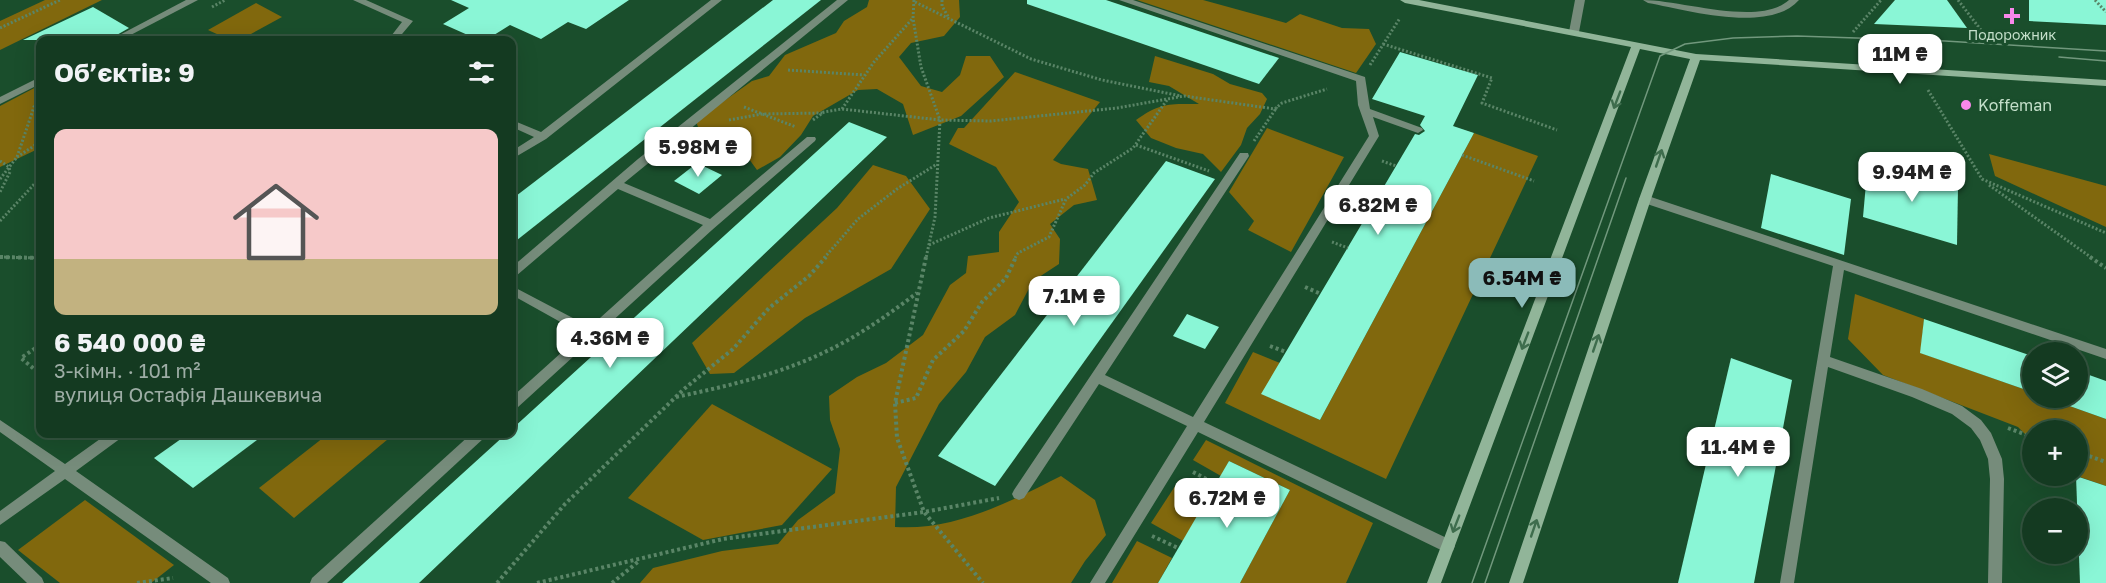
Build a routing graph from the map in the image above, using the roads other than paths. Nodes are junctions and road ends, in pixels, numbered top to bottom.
1 (193, 0) edge
2 (358, 0) edge
3 (717, 0) edge
4 (843, 0) edge
5 (1124, 0) edge
6 (1405, 0) edge
7 (1580, 0) edge
8 (1648, 0) edge
9 (1794, 0) edge
10 (1574, 32) junction
11 (123, 36) edge
12 (395, 36) edge
13 (1637, 45) junction
14 (1696, 57) junction
15 (36, 82) edge
16 (2106, 83) edge
17 (0, 101) edge
18 (1365, 111) junction
19 (516, 125) edge
20 (1418, 129) dead end
21 (809, 135) road end
22 (542, 137) junction
23 (516, 153) edge
24 (1244, 156) road end
25 (617, 184) junction
26 (1645, 199) junction
27 (711, 224) junction
28 (1839, 263) junction
29 (516, 270) edge
30 (516, 292) edge
31 (589, 332) junction
32 (2106, 354) edge
33 (1823, 360) junction
34 (1097, 377) junction
35 (516, 400) edge
36 (1196, 423) junction
37 (0, 425) edge
38 (111, 438) edge
39 (475, 438) edge
40 (64, 472) junction
41 (1020, 494) road end
42 (0, 519) edge
43 (1448, 546) junction
44 (0, 547) edge
45 (37, 583) edge
46 (223, 583) edge
47 (317, 583) edge
48 (1096, 583) edge
49 (1434, 583) edge
50 (1516, 583) edge
51 (1787, 583) edge
52 (1995, 583) edge

1 - 11 lane
2 - 12 lane
3 - 22 lane
4 - 25 lane
5 - 18 lane
6 - 10 street
7 - 10 lane
8 - 9 lane
10 - 13 street
13 - 14 street
13 -> 43 street
14 - 16 street
26 -> 14 street
15 - 17 lane
18 - 20 lane
18 - 36 lane
19 - 22 lane
21 - 27 lane
22 - 23 lane
24 - 34 lane
25 - 27 lane
25 - 29 lane
26 - 28 lane
50 -> 26 street
27 - 31 lane
28 - 32 lane
28 - 33 lane
30 - 31 lane
31 - 35 lane
33 - 51 lane
33 - 52 lane
34 - 36 lane
34 - 41 lane
36 - 43 lane
36 - 48 lane
37 - 40 lane
38 - 40 lane
39 - 47 lane
40 - 42 lane
40 - 46 lane
43 - 49 street
44 - 45 lane

